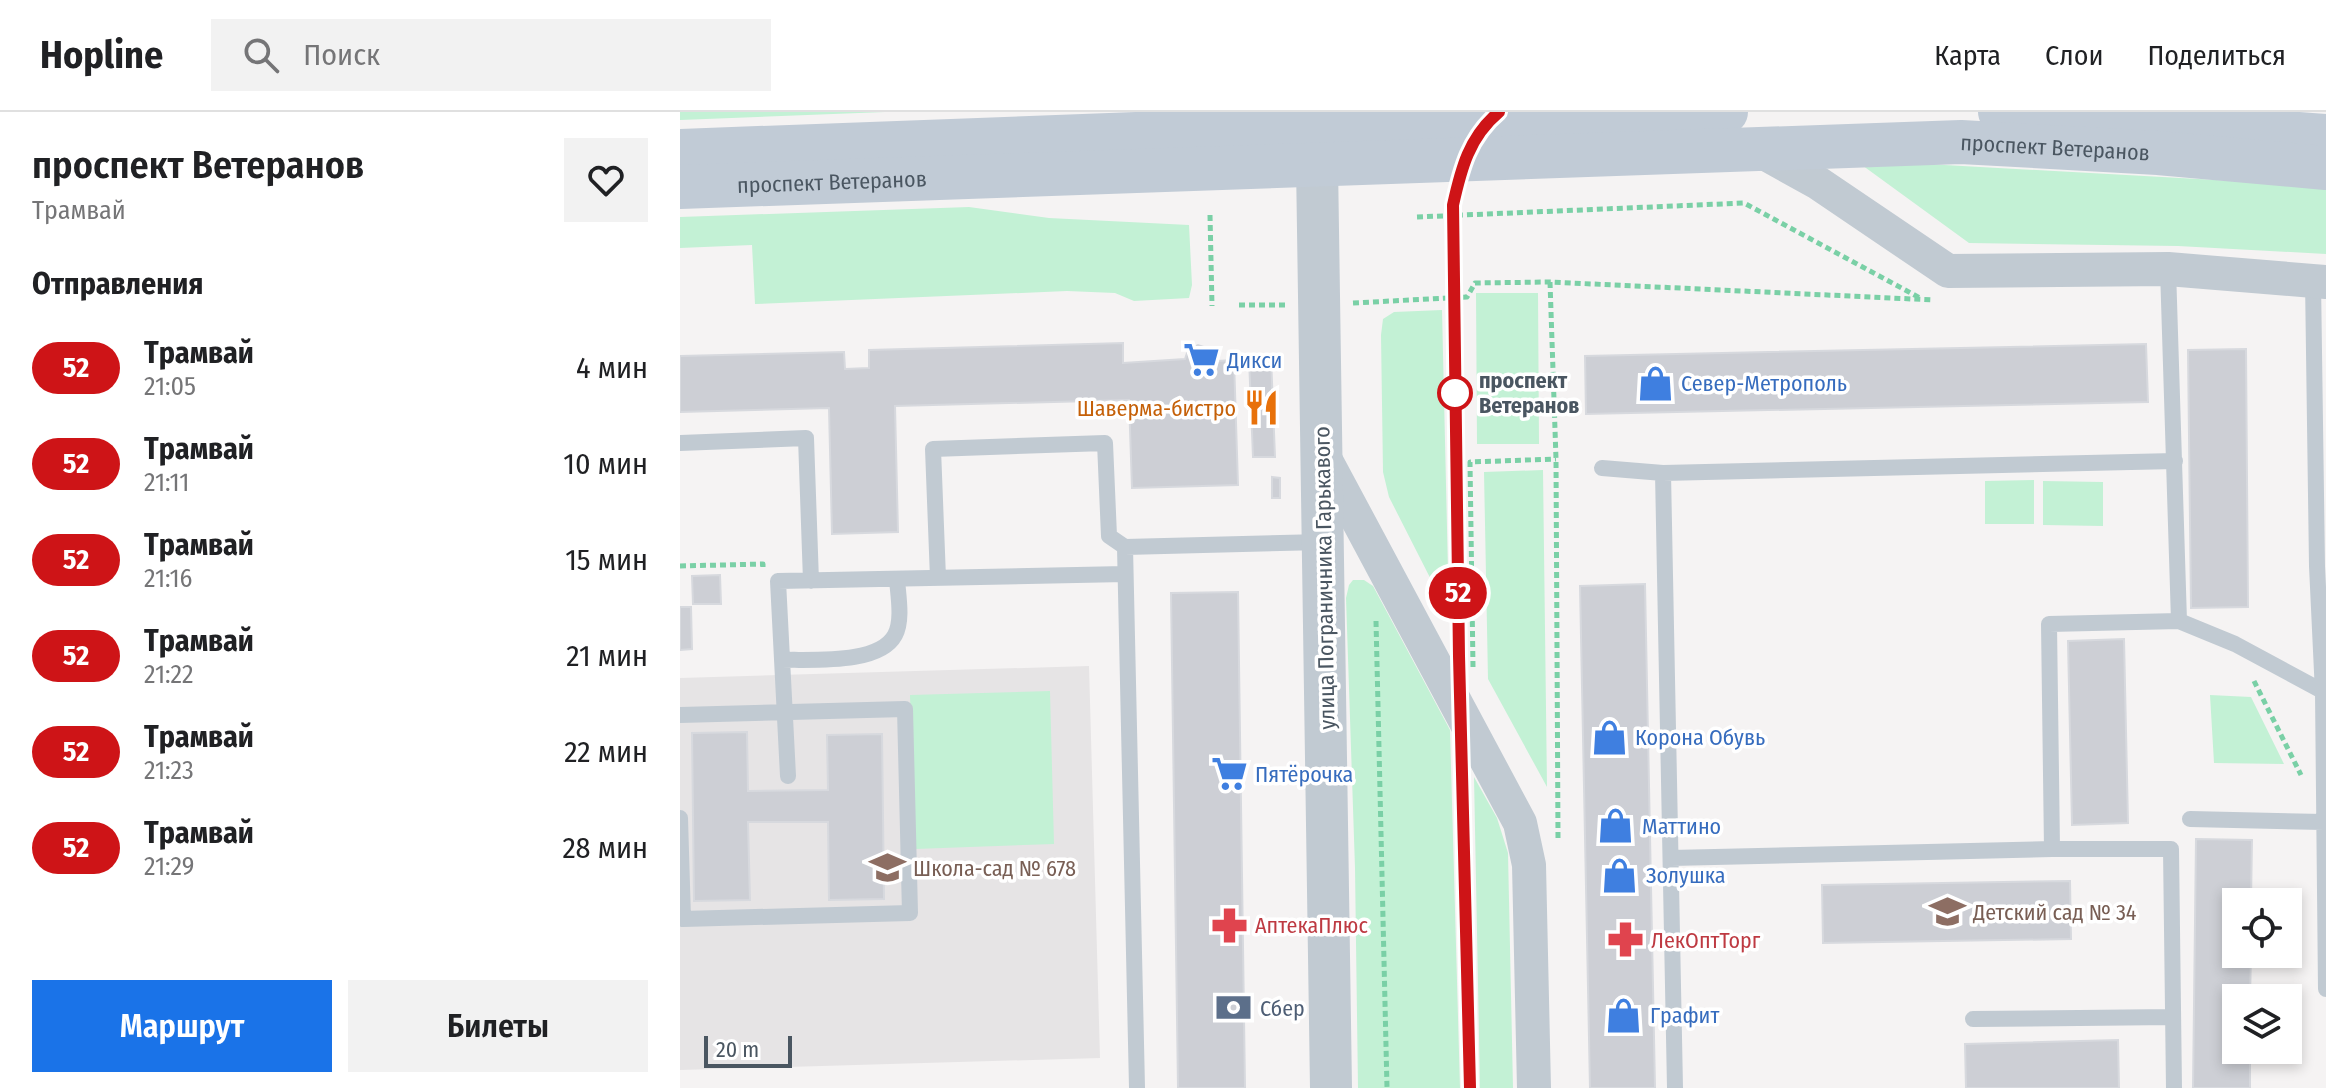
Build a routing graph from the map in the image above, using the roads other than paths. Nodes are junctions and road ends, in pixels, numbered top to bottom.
1 (1726, 112) edge
2 (2000, 112) edge
3 (1316, 129) edge
4 (2326, 136) edge
5 (1755, 148) junction
6 (680, 151) edge
7 (2326, 168) edge
8 (680, 187) edge
9 (2168, 269) junction
10 (2319, 281) edge
11 (680, 443) edge
12 (1323, 455) junction
13 (2175, 461) junction
14 (1602, 468) dead end
15 (1663, 473) junction
16 (1324, 542) junction
17 (1125, 547) junction
18 (2321, 566) edge
19 (1125, 574) junction
20 (938, 578) junction
21 (897, 579) junction
22 (811, 581) junction
23 (2179, 621) junction
24 (782, 660) junction
25 (2325, 693) edge
26 (786, 712) junction
27 (680, 715) edge
28 (788, 776) dead end
29 (680, 818) edge
30 (2190, 819) dead end
31 (2324, 822) edge
32 (2052, 849) junction
33 (1671, 858) junction
34 (2326, 989) edge
35 (2172, 1017) junction
36 (1973, 1019) dead end
37 (1137, 1088) edge
38 (1331, 1088) edge
39 (1534, 1088) edge
40 (1675, 1088) edge
41 (2174, 1088) edge

1 - 3 main road, проспект Ветеранов
2 - 4 main road, проспект Ветеранов
3 - 5 main road, проспект Ветеранов
3 - 6 main road, проспект Ветеранов
3 - 8 main road, проспект Ветеранов
3 - 12 street, улица Пограничника Гарькавого
5 - 7 main road, проспект Ветеранов
5 - 9 street
9 - 10 street
9 - 13 lane
10 - 18 lane
11 - 22 lane
12 - 16 street, улица Пограничника Гарькавого
12 - 39 street
13 - 15 lane
13 - 23 lane
14 - 15 lane
15 - 33 lane
16 - 17 lane
16 - 38 street, улица Пограничника Гарькавого
17 - 19 lane
17 - 20 lane
18 - 25 lane
19 - 20 lane
19 - 37 lane
20 - 21 lane
21 - 22 lane
21 - 24 lane
22 - 24 lane
23 - 25 lane
23 - 32 lane
24 - 26 lane
25 - 31 lane
26 - 27 lane
26 - 28 lane
26 - 29 lane
30 - 31 lane
31 - 34 lane
32 - 33 lane
32 - 35 lane
33 - 40 lane
35 - 36 lane
35 - 41 lane

